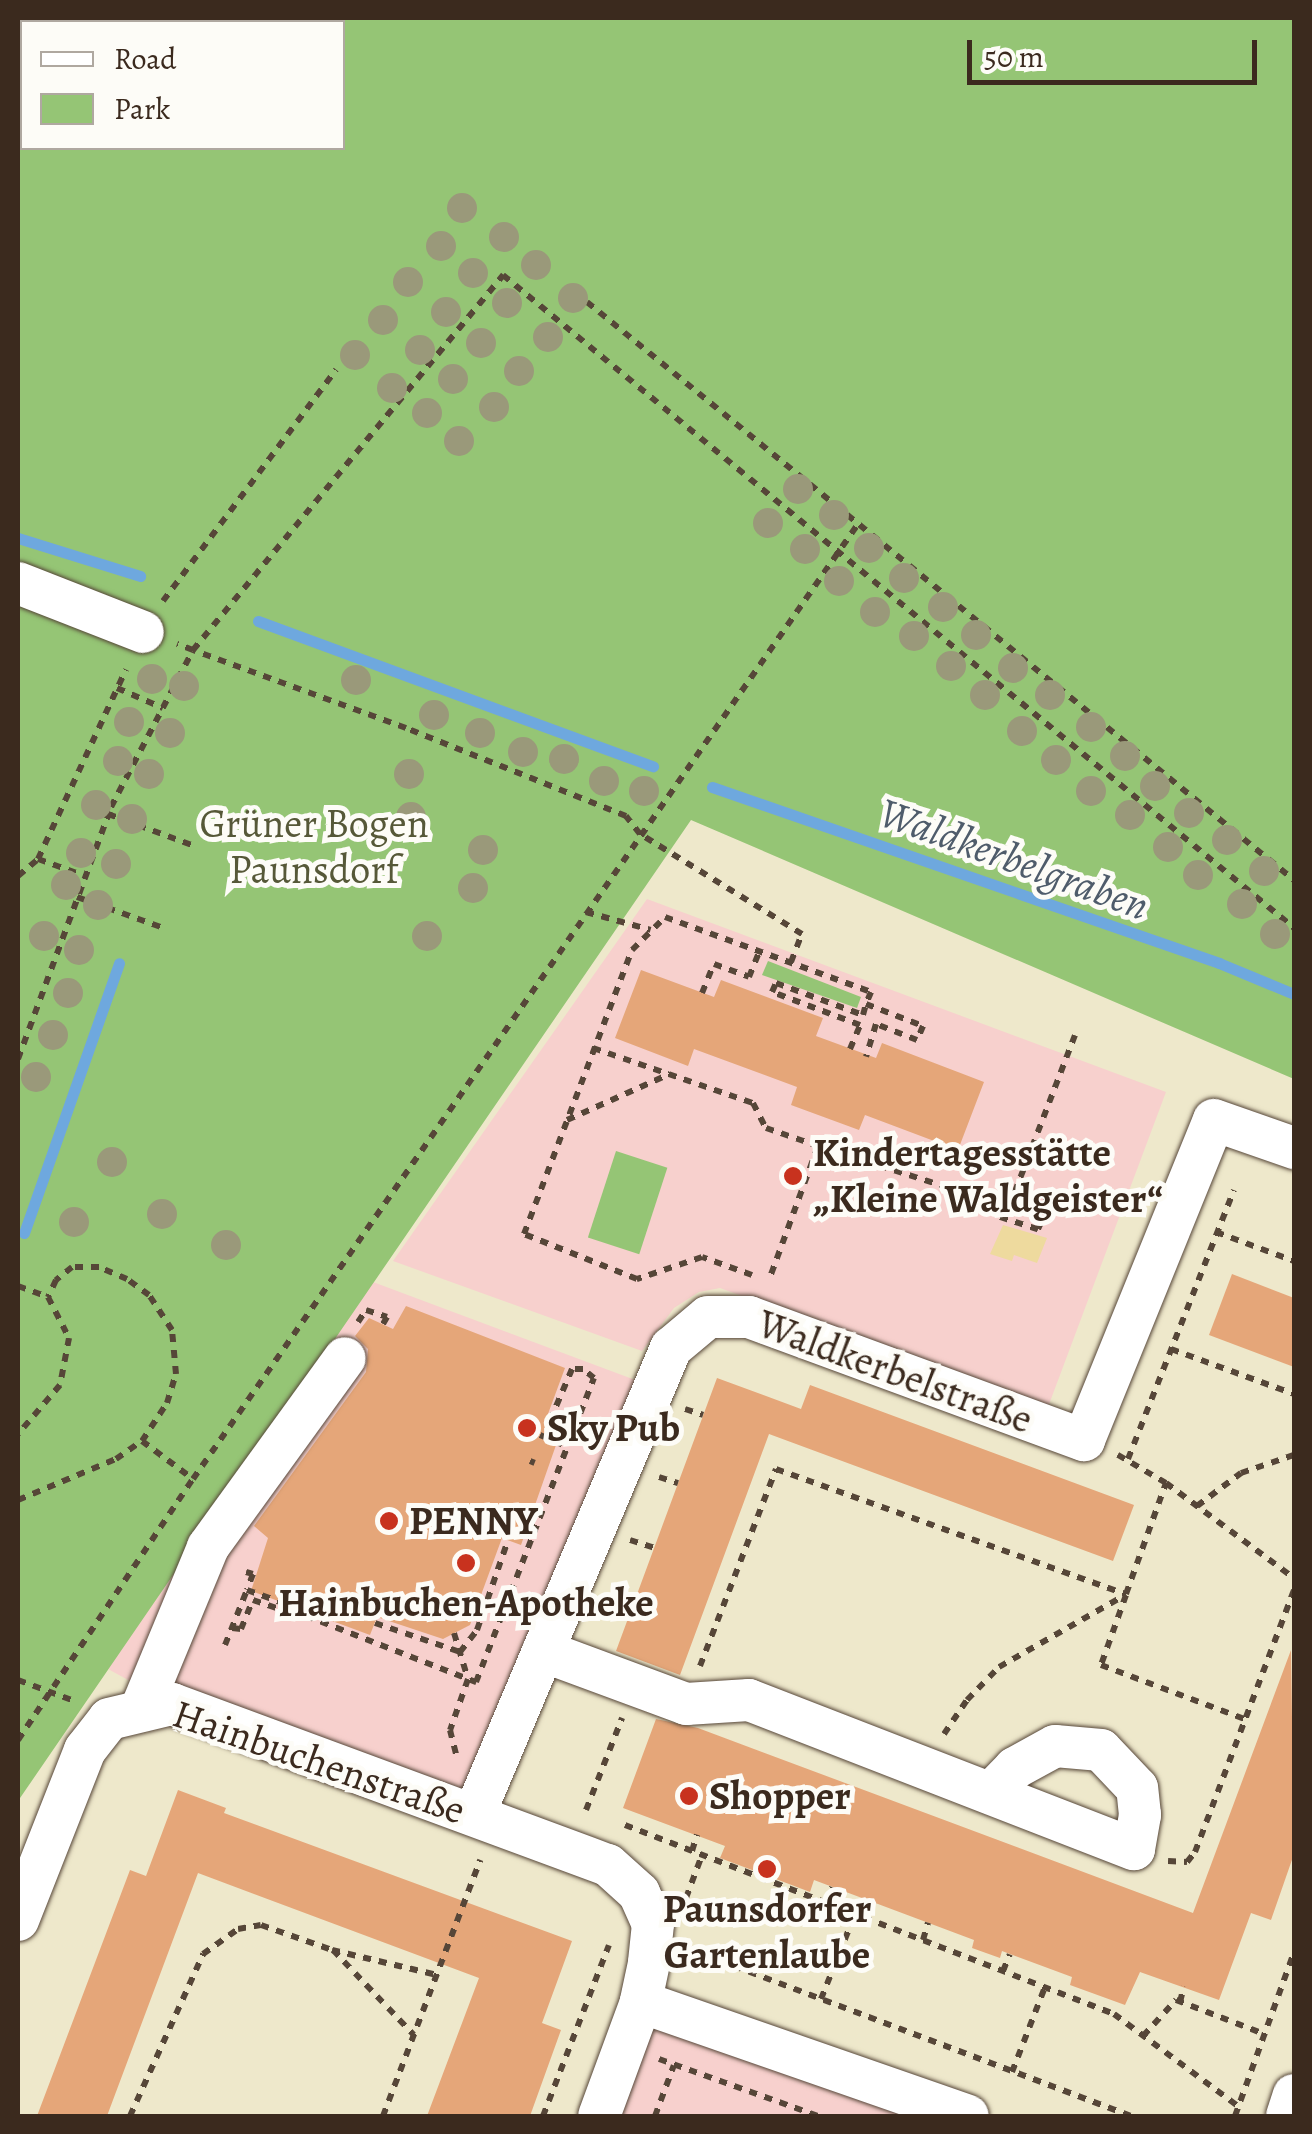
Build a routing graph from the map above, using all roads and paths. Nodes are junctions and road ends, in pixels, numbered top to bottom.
1 (587, 302) dead end
2 (336, 370) dead end
3 (858, 524) junction
4 (838, 553) junction
5 (18, 583) edge
6 (143, 632) junction
7 (193, 650) junction
8 (117, 688) junction
9 (162, 708) junction
10 (108, 814) junction
11 (640, 834) junction
12 (192, 845) dead end
13 (38, 859) junction
14 (18, 876) edge
15 (88, 876) junction
16 (1294, 880) edge
17 (77, 897) junction
18 (586, 912) junction
19 (162, 927) dead end
20 (1294, 928) edge
21 (652, 930) junction
22 (760, 950) junction
23 (792, 962) junction
24 (702, 993) dead end
25 (866, 1004) junction
26 (1076, 1034) dead end
27 (593, 1048) junction
28 (850, 1049) dead end
29 (866, 1056) dead end
30 (18, 1060) edge
31 (670, 1074) junction
32 (566, 1120) junction
33 (818, 1146) junction
34 (1294, 1148) edge
35 (1234, 1190) dead end
36 (1017, 1191) junction
37 (1004, 1206) junction
38 (1172, 1216) junction
39 (1218, 1232) junction
40 (1294, 1261) edge
41 (18, 1286) edge
42 (48, 1298) junction
43 (1171, 1349) junction
44 (345, 1358) dead end
45 (1294, 1394) edge
46 (549, 1423) dead end
47 (18, 1434) edge
48 (540, 1435) dead end
49 (1084, 1440) junction
50 (142, 1441) junction
51 (566, 1446) junction
52 (1294, 1455) edge
53 (1128, 1459) junction
54 (193, 1478) junction
55 (1166, 1483) junction
56 (18, 1500) edge
57 (1197, 1506) junction
58 (624, 1538) dead end
59 (508, 1540) dead end
60 (654, 1548) dead end
61 (246, 1572) dead end
62 (1294, 1578) edge
63 (248, 1590) junction
64 (1294, 1590) edge
65 (1126, 1594) junction
66 (286, 1604) dead end
67 (599, 1604) dead end
68 (629, 1614) dead end
69 (374, 1622) dead end
70 (232, 1628) junction
71 (454, 1633) dead end
72 (225, 1645) dead end
73 (543, 1651) junction
74 (460, 1652) junction
75 (468, 1679) junction
76 (18, 1680) edge
77 (635, 1686) junction
78 (53, 1689) junction
79 (686, 1704) junction
80 (125, 1714) junction
81 (1246, 1719) junction
82 (450, 1730) dead end
83 (18, 1740) edge
84 (922, 1766) junction
85 (991, 1793) junction
86 (568, 1803) dead end
87 (484, 1818) junction
88 (624, 1825) dead end
89 (697, 1835) dead end
90 (1134, 1849) junction
91 (692, 1851) junction
92 (702, 1855) junction
93 (692, 1882) dead end
94 (832, 1886) dead end
95 (826, 1903) junction
96 (855, 1914) junction
97 (18, 1920) edge
98 (928, 1922) dead end
99 (666, 1934) junction
100 (922, 1940) junction
101 (332, 1950) junction
102 (1294, 1952) edge
103 (1010, 1954) dead end
104 (1003, 1971) junction
105 (437, 1975) junction
106 (1184, 1986) dead end
107 (1045, 1987) junction
108 (821, 1999) junction
109 (640, 2002) junction
110 (1180, 2002) junction
111 (1264, 2034) junction
112 (414, 2035) junction
113 (1144, 2036) junction
114 (624, 2046) junction
115 (674, 2064) junction
116 (1012, 2072) junction
117 (1294, 2095) edge
118 (1238, 2106) junction
119 (130, 2116) edge
120 (383, 2116) edge
121 (598, 2116) edge
122 (655, 2116) edge
123 (818, 2116) edge
124 (968, 2116) edge
125 (1130, 2116) edge
126 (1235, 2116) edge
127 (1286, 2116) edge

1 - 3 path
2 - 6 path
3 - 4 path
3 - 16 path
4 - 7 path
4 - 11 path
4 - 20 path
5 - 6 street
6 - 7 path
6 - 8 path
7 - 9 path
7 - 11 path
8 - 9 path
8 - 13 path
9 - 10 path
10 - 12 path
10 - 15 path
11 - 18 path
11 - 23 path
13 - 14 path
13 - 15 path
15 - 17 path
17 - 19 path
17 - 30 path
18 - 21 path
18 - 54 path
21 - 22 path
21 - 27 path
22 - 23 path
22 - 24 path
23 - 25 path
25 - 28 path
25 - 29 path
26 - 36 path
27 - 31 path
27 - 32 path
31 - 32 path
31 - 33 path
32 - 33 path
33 - 37 path
34 - 38 street, Waldkerbelstraße
35 - 39 path
36 - 37 path
36 - 37 path
38 - 39 path
38 - 49 street, Waldkerbelstraße
39 - 40 path
39 - 43 path
41 - 42 path
42 - 47 path
42 - 50 path
43 - 45 path
43 - 53 path
44 - 80 street
46 - 51 path
48 - 51 path
49 - 53 path
49 - 73 street, Waldkerbelstraße
50 - 54 path
50 - 56 path
51 - 75 path
52 - 57 path
53 - 55 path
54 - 78 path
55 - 57 path
55 - 65 path
57 - 62 path
58 - 60 path
59 - 74 path
61 - 63 path
63 - 66 path
63 - 70 path
64 - 81 path
65 - 79 path
65 - 81 path
65 - 84 path
67 - 68 path
69 - 74 path
70 - 72 path
70 - 75 path
71 - 74 path
73 - 77 street
73 - 87 street, Waldkerbelstraße
74 - 75 path
75 - 82 path
76 - 78 path
77 - 79 street
77 - 86 path
78 - 80 path
78 - 83 path
79 - 84 street
80 - 87 street, Hainbuchenstraße
80 - 97 street, Hainbuchenstraße
81 - 90 path
84 - 85 street
85 - 90 street
85 - 90 street
87 - 99 street, Hainbuchenstraße
87 - 105 path
88 - 91 path
89 - 91 path
91 - 92 path
92 - 93 path
92 - 95 path
94 - 95 path
95 - 96 path
96 - 100 path
96 - 108 path
98 - 100 path
99 - 108 path
99 - 109 street
100 - 104 path
101 - 105 path
101 - 112 path
101 - 119 path
102 - 111 path
103 - 104 path
104 - 107 path
105 - 112 path
106 - 110 path
107 - 113 path
107 - 116 path
108 - 116 path
109 - 114 street
109 - 124 street
110 - 111 path
110 - 113 path
111 - 118 path
112 - 120 path
113 - 118 path
114 - 115 path
114 - 121 street
115 - 122 path
115 - 123 path
116 - 125 path
117 - 127 street
118 - 126 path

